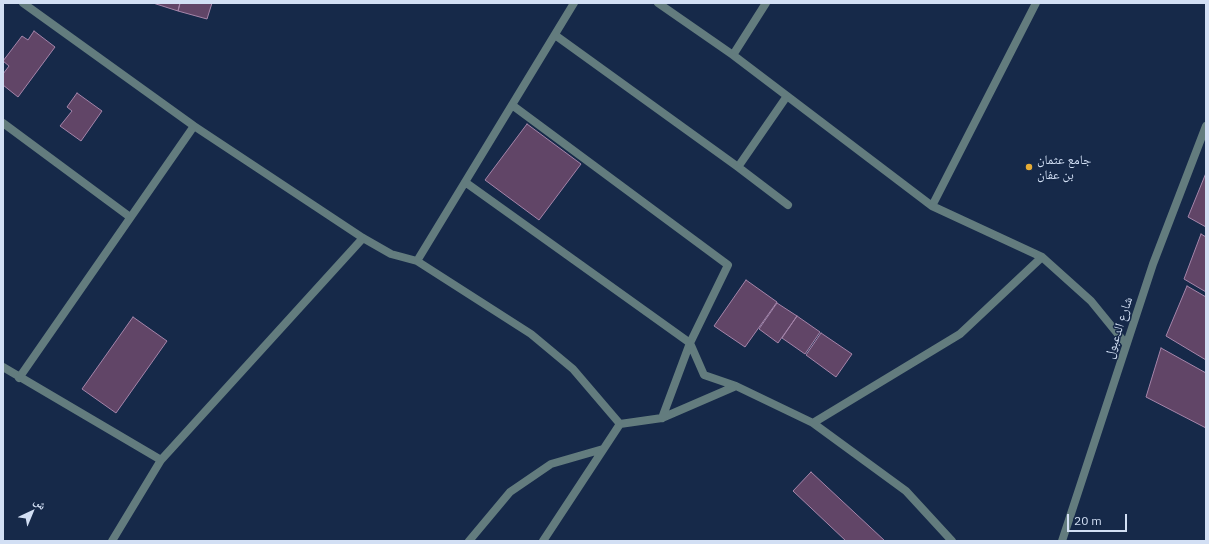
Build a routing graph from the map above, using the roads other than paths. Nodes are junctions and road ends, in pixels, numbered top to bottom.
1 (23, 3) edge
2 (574, 3) edge
3 (658, 3) edge
4 (766, 3) edge
5 (1036, 3) edge
6 (555, 35) junction
7 (733, 55) junction
8 (787, 96) junction
9 (512, 105) junction
10 (3, 123) edge
11 (194, 126) junction
12 (1206, 126) edge
13 (738, 167) junction
14 (466, 182) junction
15 (788, 205) dead end
16 (932, 206) junction
17 (130, 217) junction
18 (362, 238) junction
19 (1042, 257) junction
20 (417, 261) junction
21 (690, 343) junction
22 (1126, 344) junction
23 (3, 367) edge
24 (19, 378) junction
25 (736, 386) junction
26 (662, 418) junction
27 (813, 423) junction
28 (620, 424) junction
29 (603, 449) junction
30 (161, 460) junction
31 (112, 541) edge
32 (469, 541) edge
33 (543, 541) edge
34 (952, 541) edge
35 (1062, 541) edge

1 - 11 street
2 - 6 street
3 - 7 street
4 - 7 street
5 - 16 street
6 - 9 street
6 - 13 street
7 - 8 street
8 - 13 street
8 - 16 street
9 - 14 street
9 - 21 street
10 - 17 street
11 - 17 street
11 - 18 street
12 - 22 street, شارع الدعبول
13 - 15 street
14 - 20 street
14 - 21 street
16 - 19 street
17 - 24 street
18 - 20 street
18 - 30 street
19 - 22 street
19 - 27 street
20 - 28 street
21 - 25 street
21 - 26 street
22 - 35 street, شارع الدعبول
23 - 24 street
24 - 30 street
25 - 26 street
25 - 27 street
26 - 28 street
27 - 34 street
28 - 29 street
29 - 32 street
29 - 33 street
30 - 31 street

